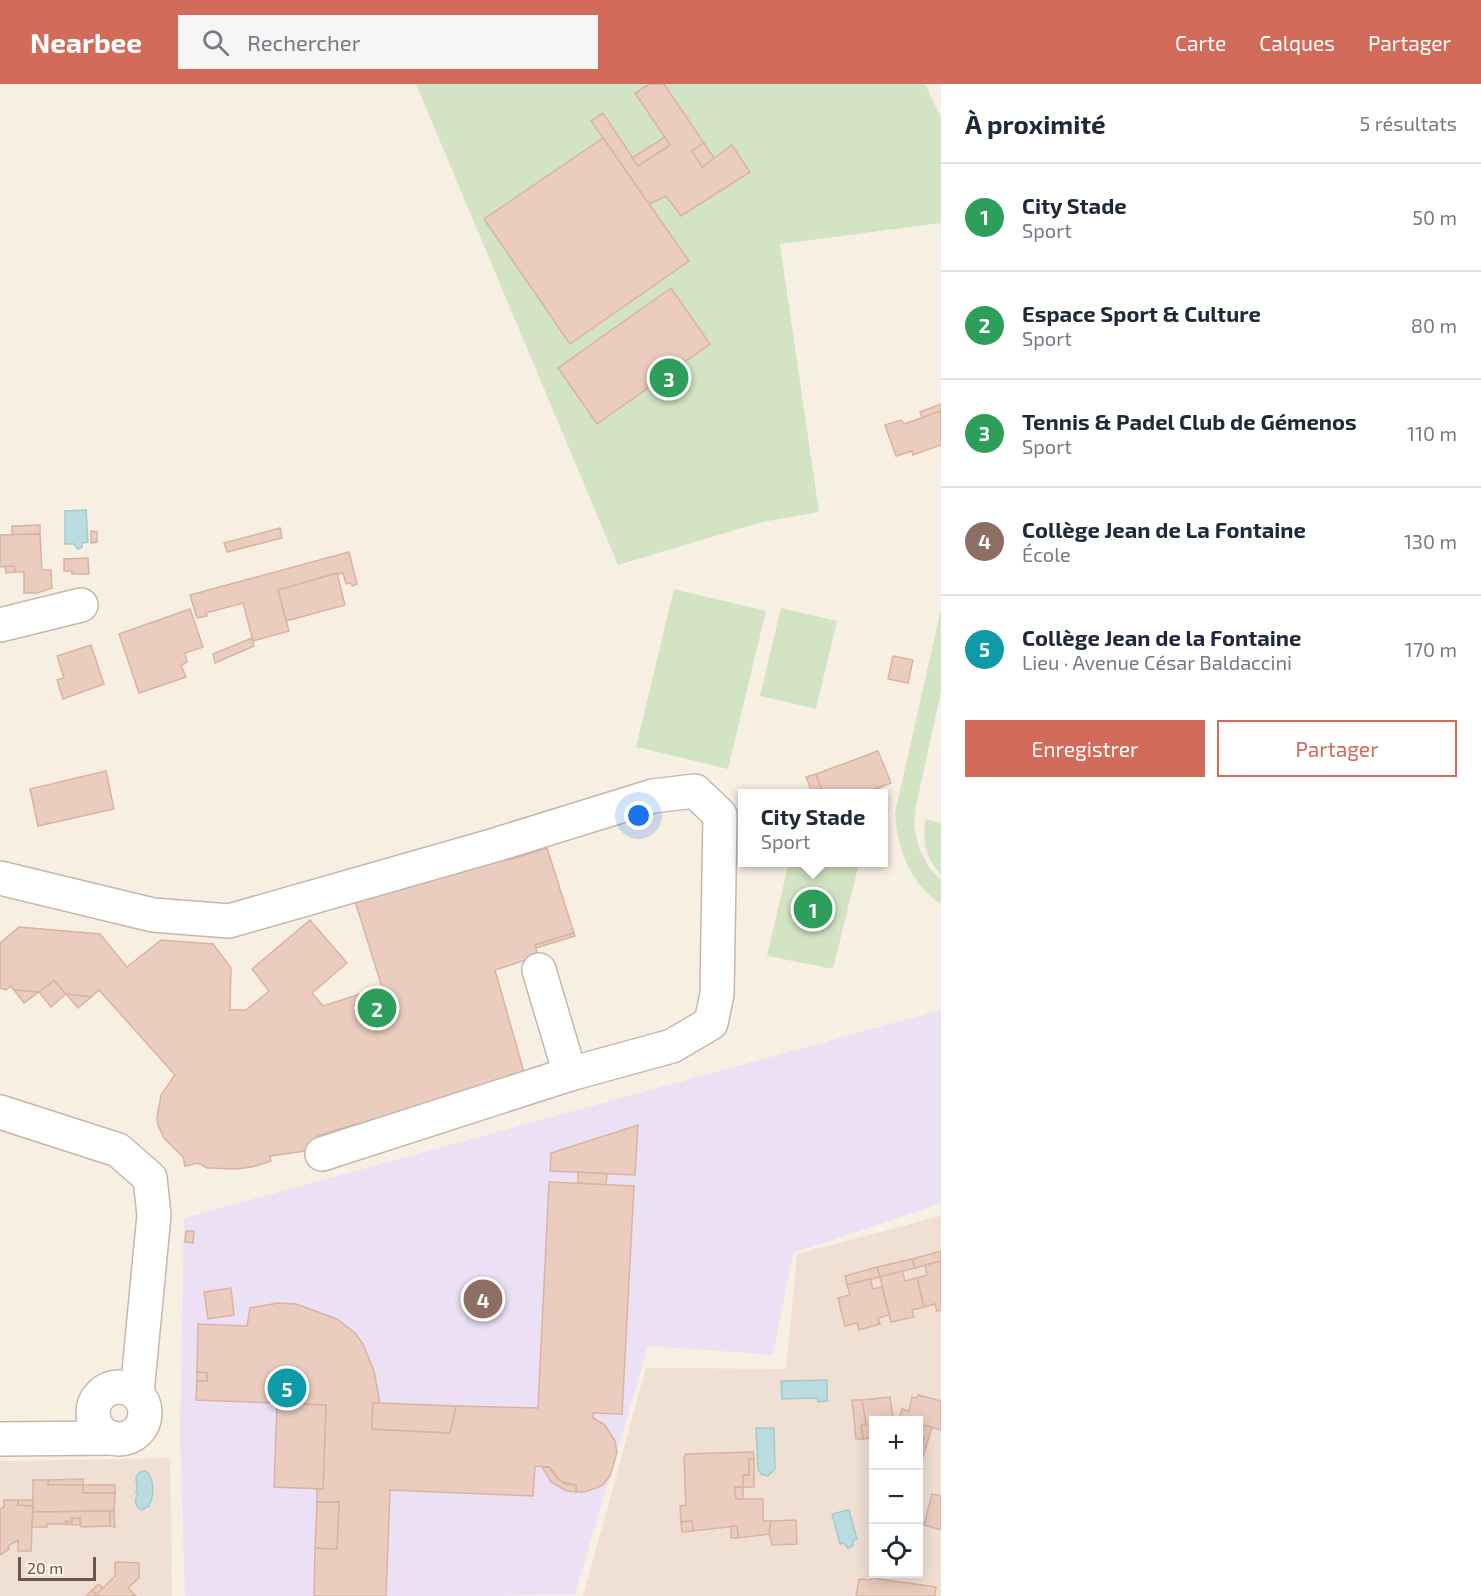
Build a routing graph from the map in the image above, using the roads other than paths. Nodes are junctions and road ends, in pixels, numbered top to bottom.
1 (81, 604) dead end
2 (0, 625) edge
3 (0, 878) edge
4 (539, 970) dead end
5 (570, 1074) junction
6 (0, 1112) edge
7 (322, 1154) dead end
8 (0, 1439) edge

1 - 2 street
3 - 5 street
4 - 5 street
5 - 7 street
6 - 8 street

